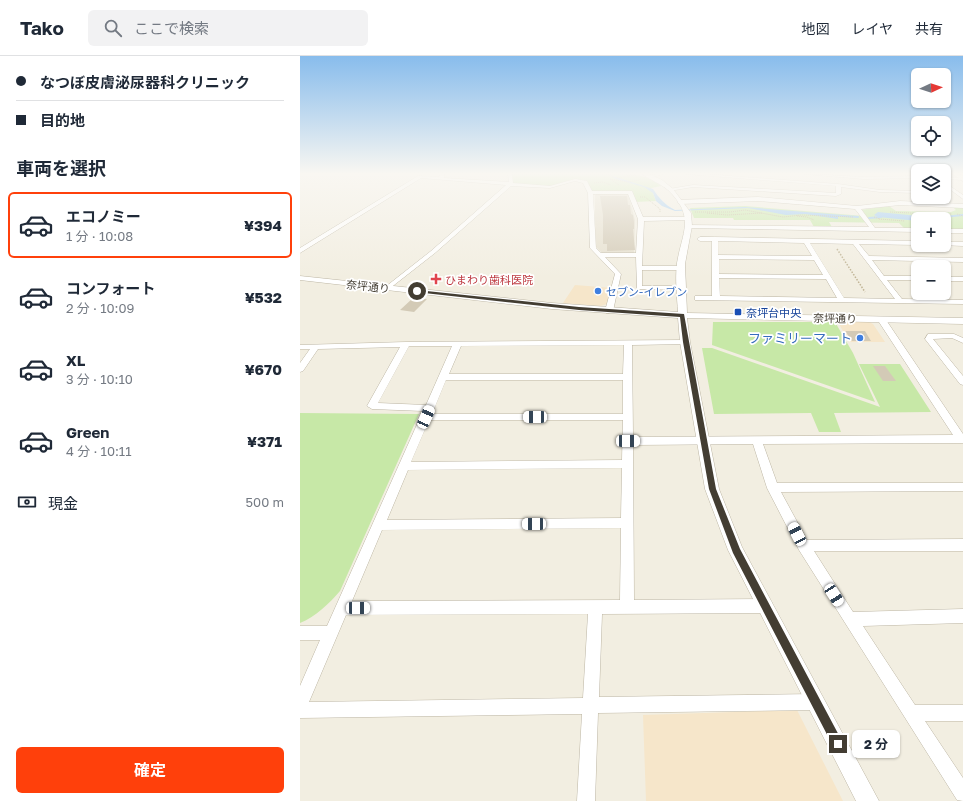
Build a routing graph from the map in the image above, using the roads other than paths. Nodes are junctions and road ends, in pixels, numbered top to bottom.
1 (857, 208) edge
2 (368, 209) edge
3 (482, 209) edge
4 (591, 209) edge
5 (637, 209) edge
6 (683, 209) edge
7 (687, 216) junction
8 (641, 219) junction
9 (874, 230) junction
10 (911, 230) edge
11 (951, 231) edge
12 (963, 231) edge
13 (700, 239) dead end
14 (715, 239) junction
15 (806, 241) junction
16 (854, 242) junction
17 (911, 243) edge
18 (951, 244) edge
19 (963, 244) edge
20 (300, 251) edge
21 (600, 255) junction
22 (639, 255) junction
23 (716, 257) junction
24 (816, 258) junction
25 (867, 258) junction
26 (963, 260) edge
27 (639, 268) junction
28 (681, 268) junction
29 (716, 276) junction
30 (827, 277) junction
31 (300, 278) edge
32 (882, 278) junction
33 (911, 278) edge
34 (951, 279) edge
35 (963, 279) edge
36 (387, 288) junction
37 (680, 288) junction
38 (698, 298) dead end
39 (716, 298) junction
40 (841, 299) junction
41 (900, 300) junction
42 (963, 302) edge
43 (609, 311) junction
44 (682, 315) junction
45 (882, 319) junction
46 (963, 321) edge
47 (963, 340) edge
48 (628, 342) junction
49 (685, 342) junction
50 (406, 344) junction
51 (457, 345) junction
52 (316, 346) junction
53 (300, 347) edge
54 (300, 369) edge
55 (443, 377) junction
56 (628, 377) junction
57 (963, 382) edge
58 (428, 412) junction
59 (628, 417) junction
60 (962, 439) edge
61 (702, 440) junction
62 (756, 440) junction
63 (628, 441) junction
64 (628, 464) junction
65 (404, 466) junction
66 (963, 487) edge
67 (773, 488) junction
68 (628, 523) junction
69 (378, 525) junction
70 (963, 545) edge
71 (803, 546) junction
72 (766, 606) junction
73 (595, 607) junction
74 (627, 607) junction
75 (342, 608) junction
76 (963, 616) edge
77 (850, 619) junction
78 (300, 633) edge
79 (331, 633) junction
80 (816, 702) junction
81 (300, 704) edge
82 (591, 705) junction
83 (300, 710) edge
84 (911, 713) junction
85 (963, 713) edge
86 (963, 794) edge
87 (586, 801) edge
88 (868, 801) edge

1 - 9 street
2 - 20 street
3 - 36 street
4 - 21 street
5 - 8 street
6 - 7 street
7 - 8 street
7 - 9 street
7 - 28 street
8 - 22 street
9 - 10 street
11 - 12 street
13 - 14 street
14 - 15 street
14 - 23 street
15 - 16 street
15 - 24 street
16 - 17 street
16 - 25 street
18 - 19 street
21 - 22 street
21 - 43 street
22 - 27 street
23 - 24 street
23 - 29 street
24 - 30 street
25 - 26 street
25 - 32 street
27 - 28 street
27 - 37 street
28 - 37 street
29 - 30 street
29 - 39 street
30 - 40 street
31 - 36 street, 奈坪通り
32 - 33 street
32 - 41 street
34 - 35 street
36 - 43 street, 奈坪通り
37 - 44 street
38 - 39 street
39 - 40 street
40 - 41 street
41 - 42 street
43 - 44 street, 奈坪通り
44 - 45 street, 奈坪通り
44 - 49 street
45 - 46 street, 奈坪通り
45 - 60 street
47 - 57 street
48 - 49 street
48 - 51 street
48 - 56 street
49 - 61 street
50 - 51 street
50 - 52 street
50 - 58 street
51 - 55 street
52 - 53 street
52 - 54 street
55 - 56 street
55 - 58 street
56 - 59 street
58 - 59 street
58 - 65 street
59 - 63 street
60 - 62 street
61 - 62 street
61 - 63 street
61 - 72 street
62 - 67 street
63 - 64 street
64 - 65 street
64 - 68 street
65 - 69 street
66 - 67 street
67 - 71 street
68 - 69 street
68 - 74 street
69 - 75 street
70 - 71 street
71 - 77 street
72 - 74 street
72 - 80 street
73 - 74 street
73 - 75 street
73 - 82 street
75 - 79 street
76 - 77 street
77 - 84 street
78 - 79 street
79 - 81 street
80 - 82 street
80 - 88 street
82 - 83 street
82 - 87 street
84 - 85 street
84 - 86 street

